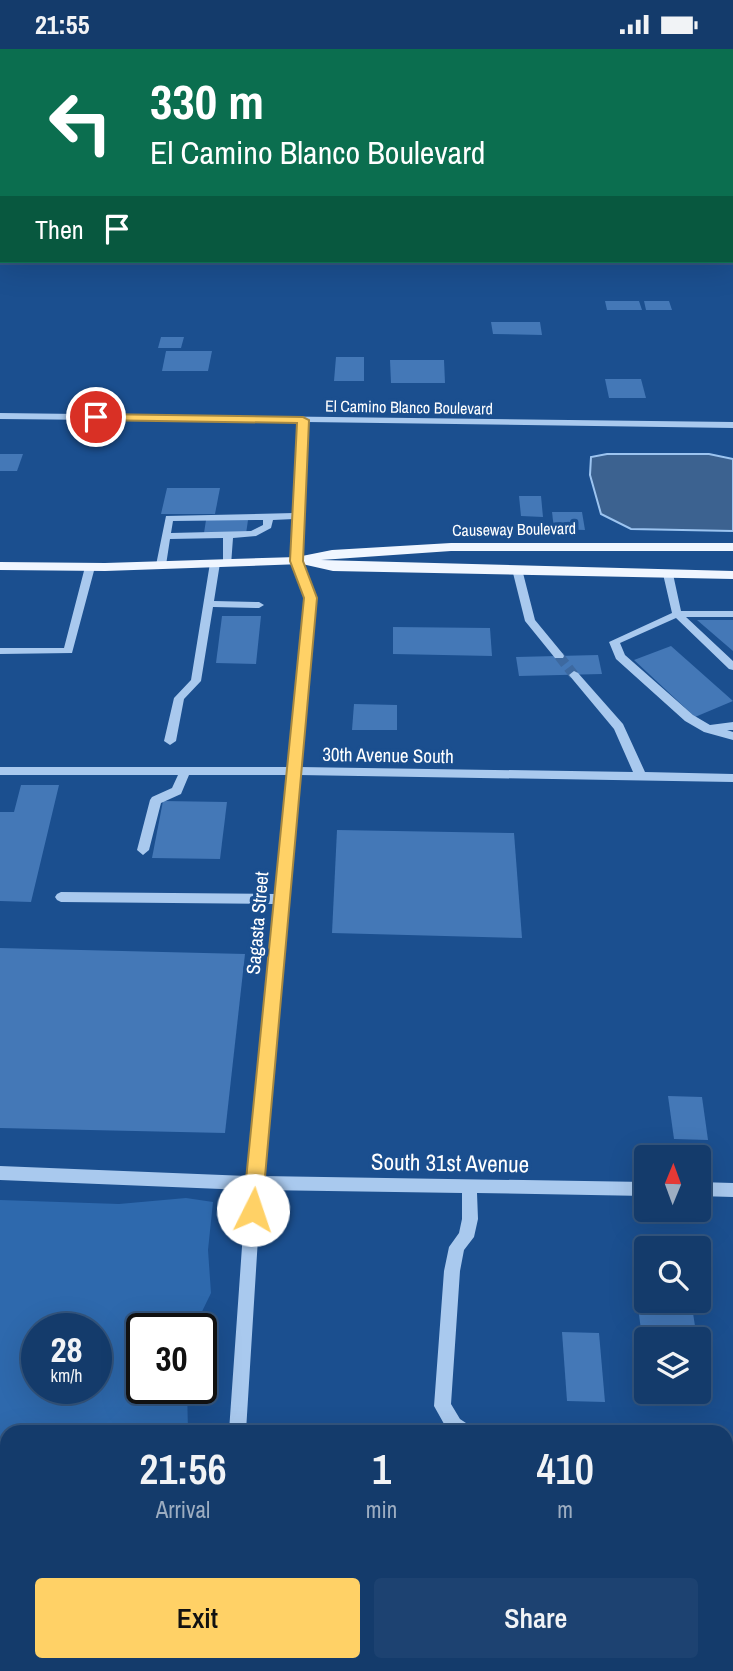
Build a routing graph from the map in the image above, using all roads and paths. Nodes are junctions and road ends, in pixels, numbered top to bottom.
1 (0, 416) edge
2 (303, 420) junction
3 (733, 425) edge
4 (299, 516) junction
5 (268, 517) junction
6 (228, 535) junction
7 (166, 536) junction
8 (733, 547) edge
9 (297, 561) junction
10 (221, 563) junction
11 (161, 565) junction
12 (0, 566) edge
13 (90, 566) junction
14 (518, 573) junction
15 (668, 575) junction
16 (733, 575) edge
17 (208, 604) junction
18 (259, 605) dead end
19 (677, 614) junction
20 (733, 614) edge
21 (530, 621) joint
22 (0, 651) edge
23 (559, 656) tunnel mouth
24 (733, 667) edge
25 (574, 674) tunnel mouth
26 (733, 726) edge
27 (708, 729) junction
28 (733, 736) edge
29 (170, 741) dead end
30 (0, 771) edge
31 (292, 771) junction
32 (185, 772) junction
33 (641, 777) junction
34 (733, 778) edge
35 (143, 850) dead end
36 (61, 897) dead end
37 (280, 899) junction
38 (0, 1173) edge
39 (254, 1183) junction
40 (469, 1186) junction
41 (634, 1189) edge
42 (711, 1189) edge
43 (733, 1190) edge
44 (237, 1425) edge
45 (453, 1425) edge

1 - 2 street, El Camino Blanco Boulevard
2 - 3 street, El Camino Blanco Boulevard
2 - 4 street, Sagasta Street
4 - 5 street
4 - 9 street, Sagasta Street
5 - 6 street
5 - 7 street
6 - 7 street
6 - 10 street
7 - 11 street
8 - 9 main road, Causeway Boulevard
9 - 10 main road, Causeway Boulevard
9 - 14 main road, Causeway Boulevard
9 - 31 street, Sagasta Street
10 - 11 main road, Causeway Boulevard
10 - 17 street
11 - 13 main road, Causeway Boulevard
12 - 13 main road, Causeway Boulevard
13 - 22 street
14 - 15 main road, Causeway Boulevard
14 - 21 street
15 - 16 main road, Causeway Boulevard
15 - 19 street
17 - 18 street
17 - 29 street
19 - 20 street
19 - 24 street
19 - 27 street
21 - 23 lane
25 - 33 street
26 - 27 street
27 - 28 street
30 - 32 street, 30th Avenue South
31 - 32 street, 30th Avenue South
31 - 33 street, 30th Avenue South
31 - 37 street, Sagasta Street
32 - 35 street
33 - 34 street, 30th Avenue South
36 - 37 street
37 - 39 street, Sagasta Street
38 - 39 street, South 31st Avenue
39 - 40 street, South 31st Avenue
39 - 44 street, Sagasta Street
40 - 41 street, South 31st Avenue
40 - 45 street
42 - 43 street

